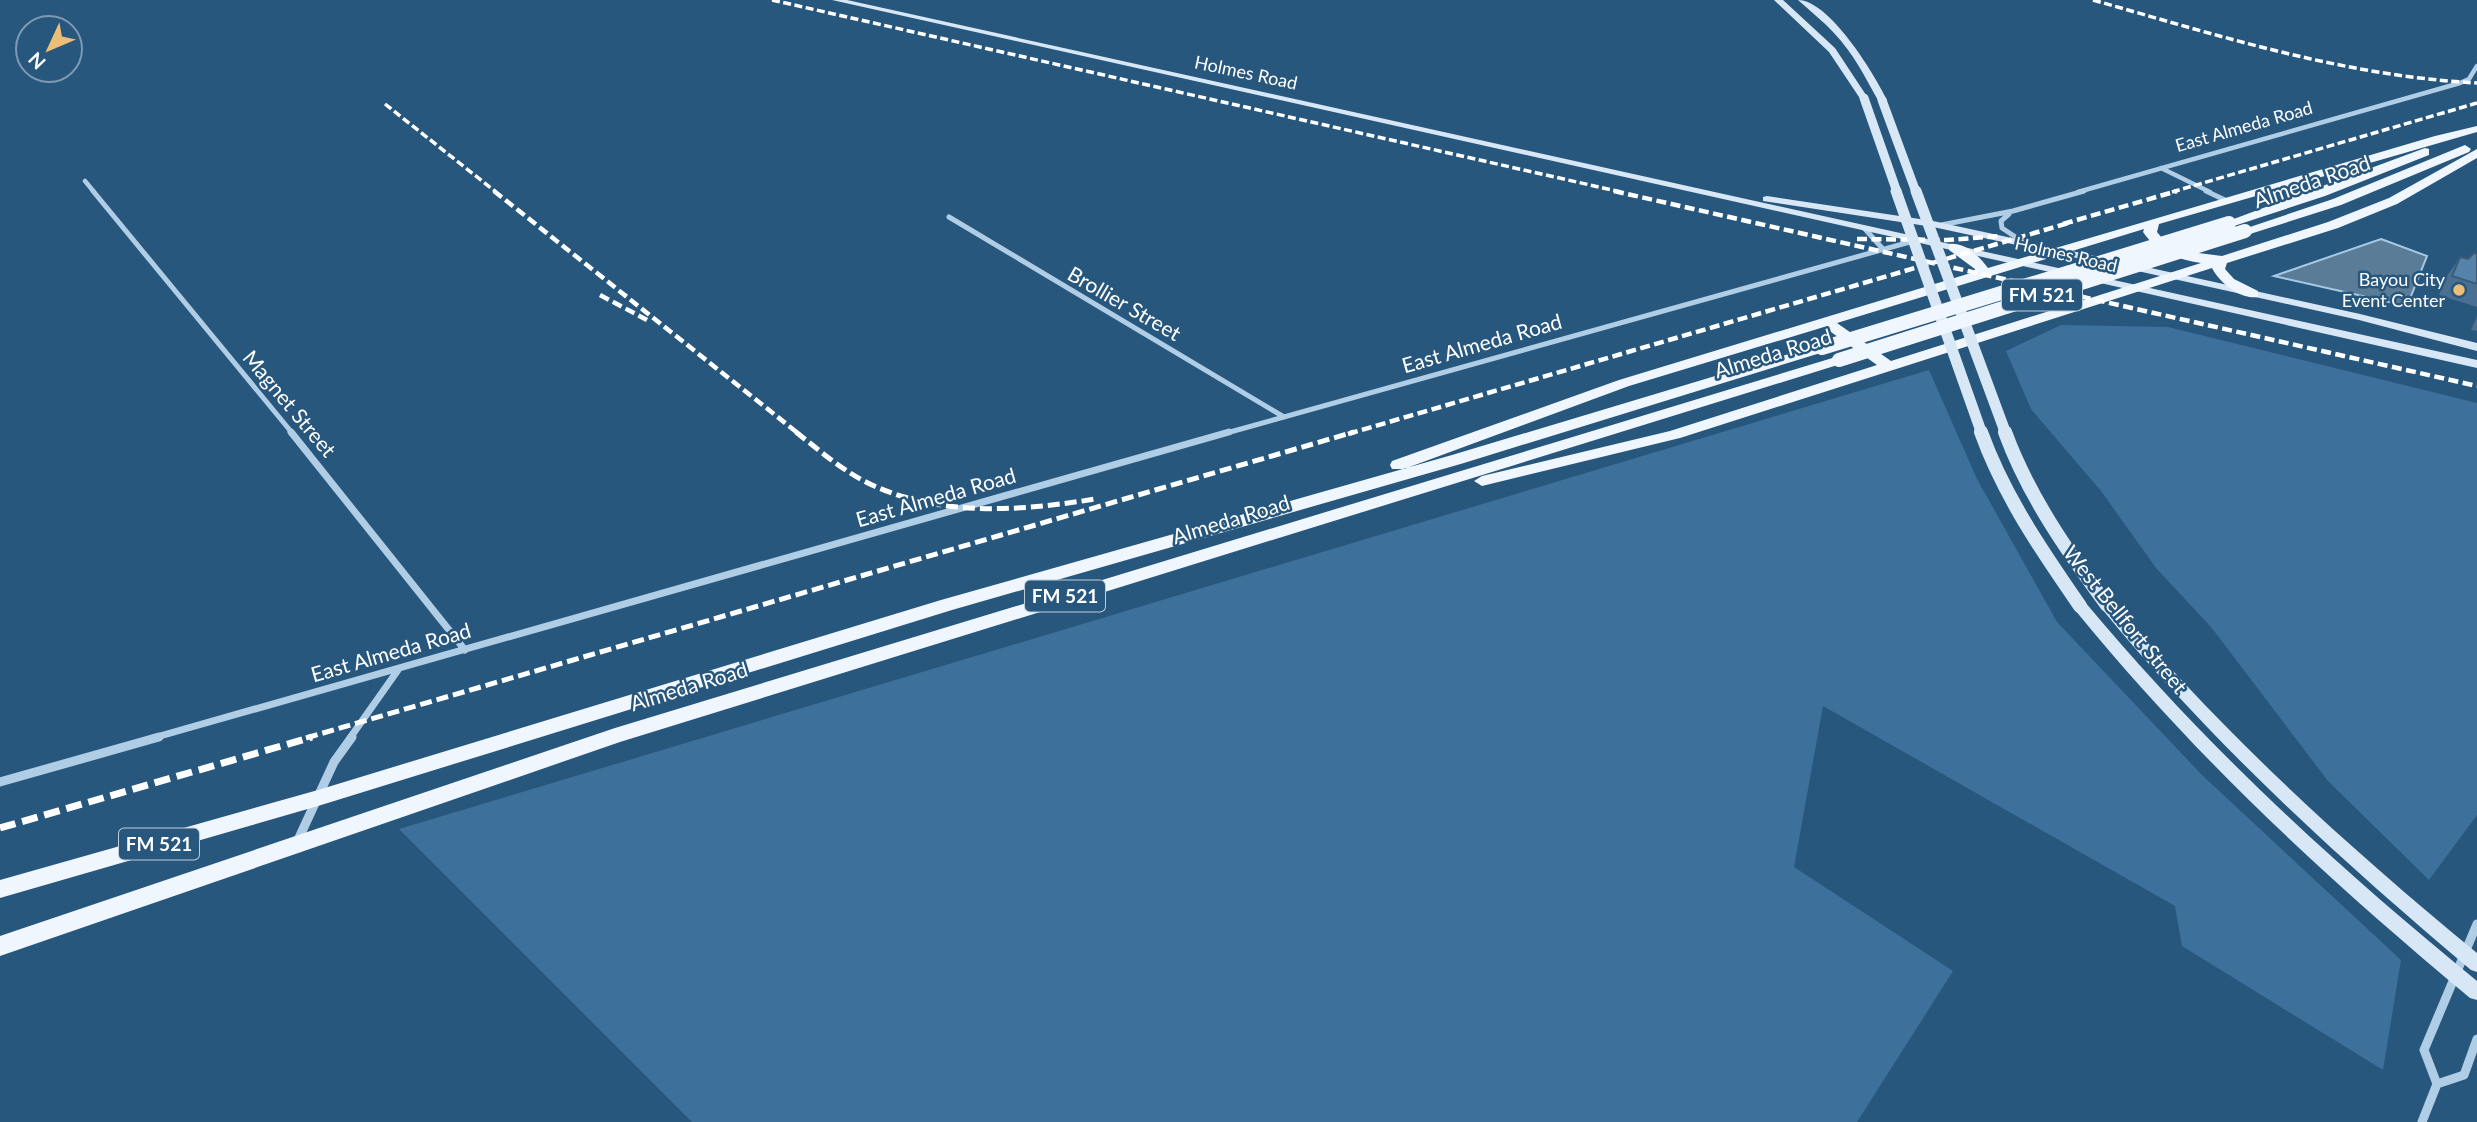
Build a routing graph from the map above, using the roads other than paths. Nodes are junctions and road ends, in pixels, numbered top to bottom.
1 (836, 0) edge
2 (1778, 0) edge
3 (1802, 0) edge
4 (2477, 66) edge
5 (2477, 130) edge
6 (2477, 144) edge
7 (2477, 153) edge
8 (2160, 168) junction
9 (1648, 180) junction
10 (85, 181) dead end
11 (2227, 201) junction
12 (2013, 211) junction
13 (949, 217) dead end
14 (2153, 222) junction
15 (1933, 224) junction
16 (1866, 229) junction
17 (1921, 239) junction
18 (2024, 243) junction
19 (1954, 247) junction
20 (1882, 248) junction
21 (2058, 251) junction
22 (2222, 260) junction
23 (2022, 263) junction
24 (1979, 276) junction
25 (2173, 276) junction
26 (2134, 288) junction
27 (2253, 294) junction
28 (1834, 320) junction
29 (2477, 347) edge
30 (1904, 361) junction
31 (2477, 364) edge
32 (1888, 366) junction
33 (1284, 417) junction
34 (1280, 510) junction
35 (1349, 511) junction
36 (465, 650) junction
37 (399, 669) junction
38 (0, 782) edge
39 (318, 797) junction
40 (296, 844) junction
41 (0, 889) edge
42 (2477, 923) edge
43 (0, 946) edge
44 (2471, 959) edge
45 (2455, 974) junction
46 (2477, 992) edge
47 (2477, 1039) edge
48 (2437, 1084) junction
49 (2421, 1122) edge

1 - 9 main road, Holmes Road
2 - 45 main road, West Bellfort Street, bridge
3 - 44 main road, West Bellfort Street, bridge
4 - 8 street, East Almeda Road
5 - 11 main road
5 - 34 main road, Almeda Road / FM 521, bridge
6 - 35 main road, Almeda Road / FM 521, bridge
7 - 22 main road
8 - 11 street
8 - 12 street, East Almeda Road
9 - 15 main road, Holmes Road
9 - 16 main road, Holmes Road
10 - 36 street, Magnet Street
11 - 14 main road
12 - 15 street, East Almeda Road
12 - 18 street
13 - 33 street, Brollier Street
14 - 21 main road
14 - 22 main road
15 - 18 main road, Holmes Road
16 - 17 main road, Holmes Road
16 - 20 street
17 - 19 main road, Holmes Road
17 - 20 street, East Almeda Road
18 - 21 main road, Holmes Road
19 - 23 main road, Holmes Road
19 - 24 main road
20 - 33 street, East Almeda Road
21 - 23 main road
21 - 25 main road, Holmes Road
22 - 25 main road
22 - 27 main road
23 - 24 main road
23 - 26 main road, Holmes Road
24 - 28 main road
25 - 26 main road
25 - 27 main road, Holmes Road
26 - 30 main road
26 - 31 main road, Holmes Road
27 - 29 main road, Holmes Road
28 - 30 main road
28 - 32 main road
28 - 34 main road
30 - 32 main road
32 - 35 main road
33 - 36 street, East Almeda Road
34 - 39 main road, Almeda Road / FM 521
35 - 40 main road, Almeda Road / FM 521
36 - 37 street, East Almeda Road
37 - 38 street, East Almeda Road
37 - 39 street
39 - 40 street
39 - 41 main road, Almeda Road / FM 521
40 - 43 main road, Almeda Road / FM 521
42 - 44 street
44 - 45 street
45 - 46 main road, West Bellfort Street
45 - 48 street
47 - 48 street
48 - 49 street

